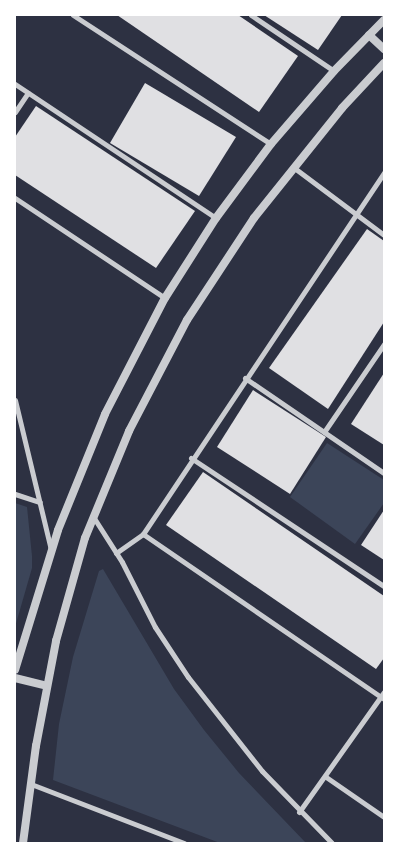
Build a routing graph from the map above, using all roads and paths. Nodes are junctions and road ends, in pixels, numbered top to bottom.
1 (251, 15) edge
2 (76, 16) edge
3 (384, 20) edge
4 (369, 35) junction
5 (384, 49) edge
6 (384, 63) edge
7 (334, 71) junction
8 (15, 84) edge
9 (28, 93) junction
10 (15, 112) edge
11 (272, 144) junction
12 (293, 167) junction
13 (384, 172) edge
14 (15, 198) edge
15 (355, 215) junction
16 (216, 218) junction
17 (384, 235) edge
18 (164, 298) junction
19 (384, 344) edge
20 (245, 378) junction
21 (15, 400) edge
22 (324, 432) junction
23 (191, 458) junction
24 (384, 473) edge
25 (15, 494) edge
26 (40, 502) junction
27 (94, 518) junction
28 (143, 534) junction
29 (51, 551) junction
30 (116, 553) junction
31 (384, 586) edge
32 (15, 670) edge
33 (15, 678) edge
34 (47, 686) junction
35 (383, 696) edge
36 (326, 777) junction
37 (31, 784) junction
38 (299, 812) junction
39 (384, 817) edge
40 (23, 843) edge
41 (184, 843) edge
42 (332, 843) edge

1 - 7 street
2 - 11 street
3 - 4 street
4 - 5 street
4 - 7 street
6 - 12 street
7 - 11 street
8 - 9 street
9 - 10 street
9 - 16 street
11 - 16 street
12 - 15 street
12 - 27 street
13 - 15 street
14 - 18 street
15 - 17 street
15 - 20 street
16 - 18 street
18 - 29 street
19 - 22 street
20 - 22 street
20 - 23 street
21 - 26 street
22 - 24 street
23 - 28 street
23 - 31 street
25 - 26 street
26 - 29 street
27 - 30 street
27 - 34 street
28 - 30 street
28 - 35 street
29 - 32 street
30 - 38 street
33 - 34 street
34 - 37 street
35 - 36 street
36 - 38 street
36 - 39 street
37 - 40 street
37 - 41 street
38 - 42 street

